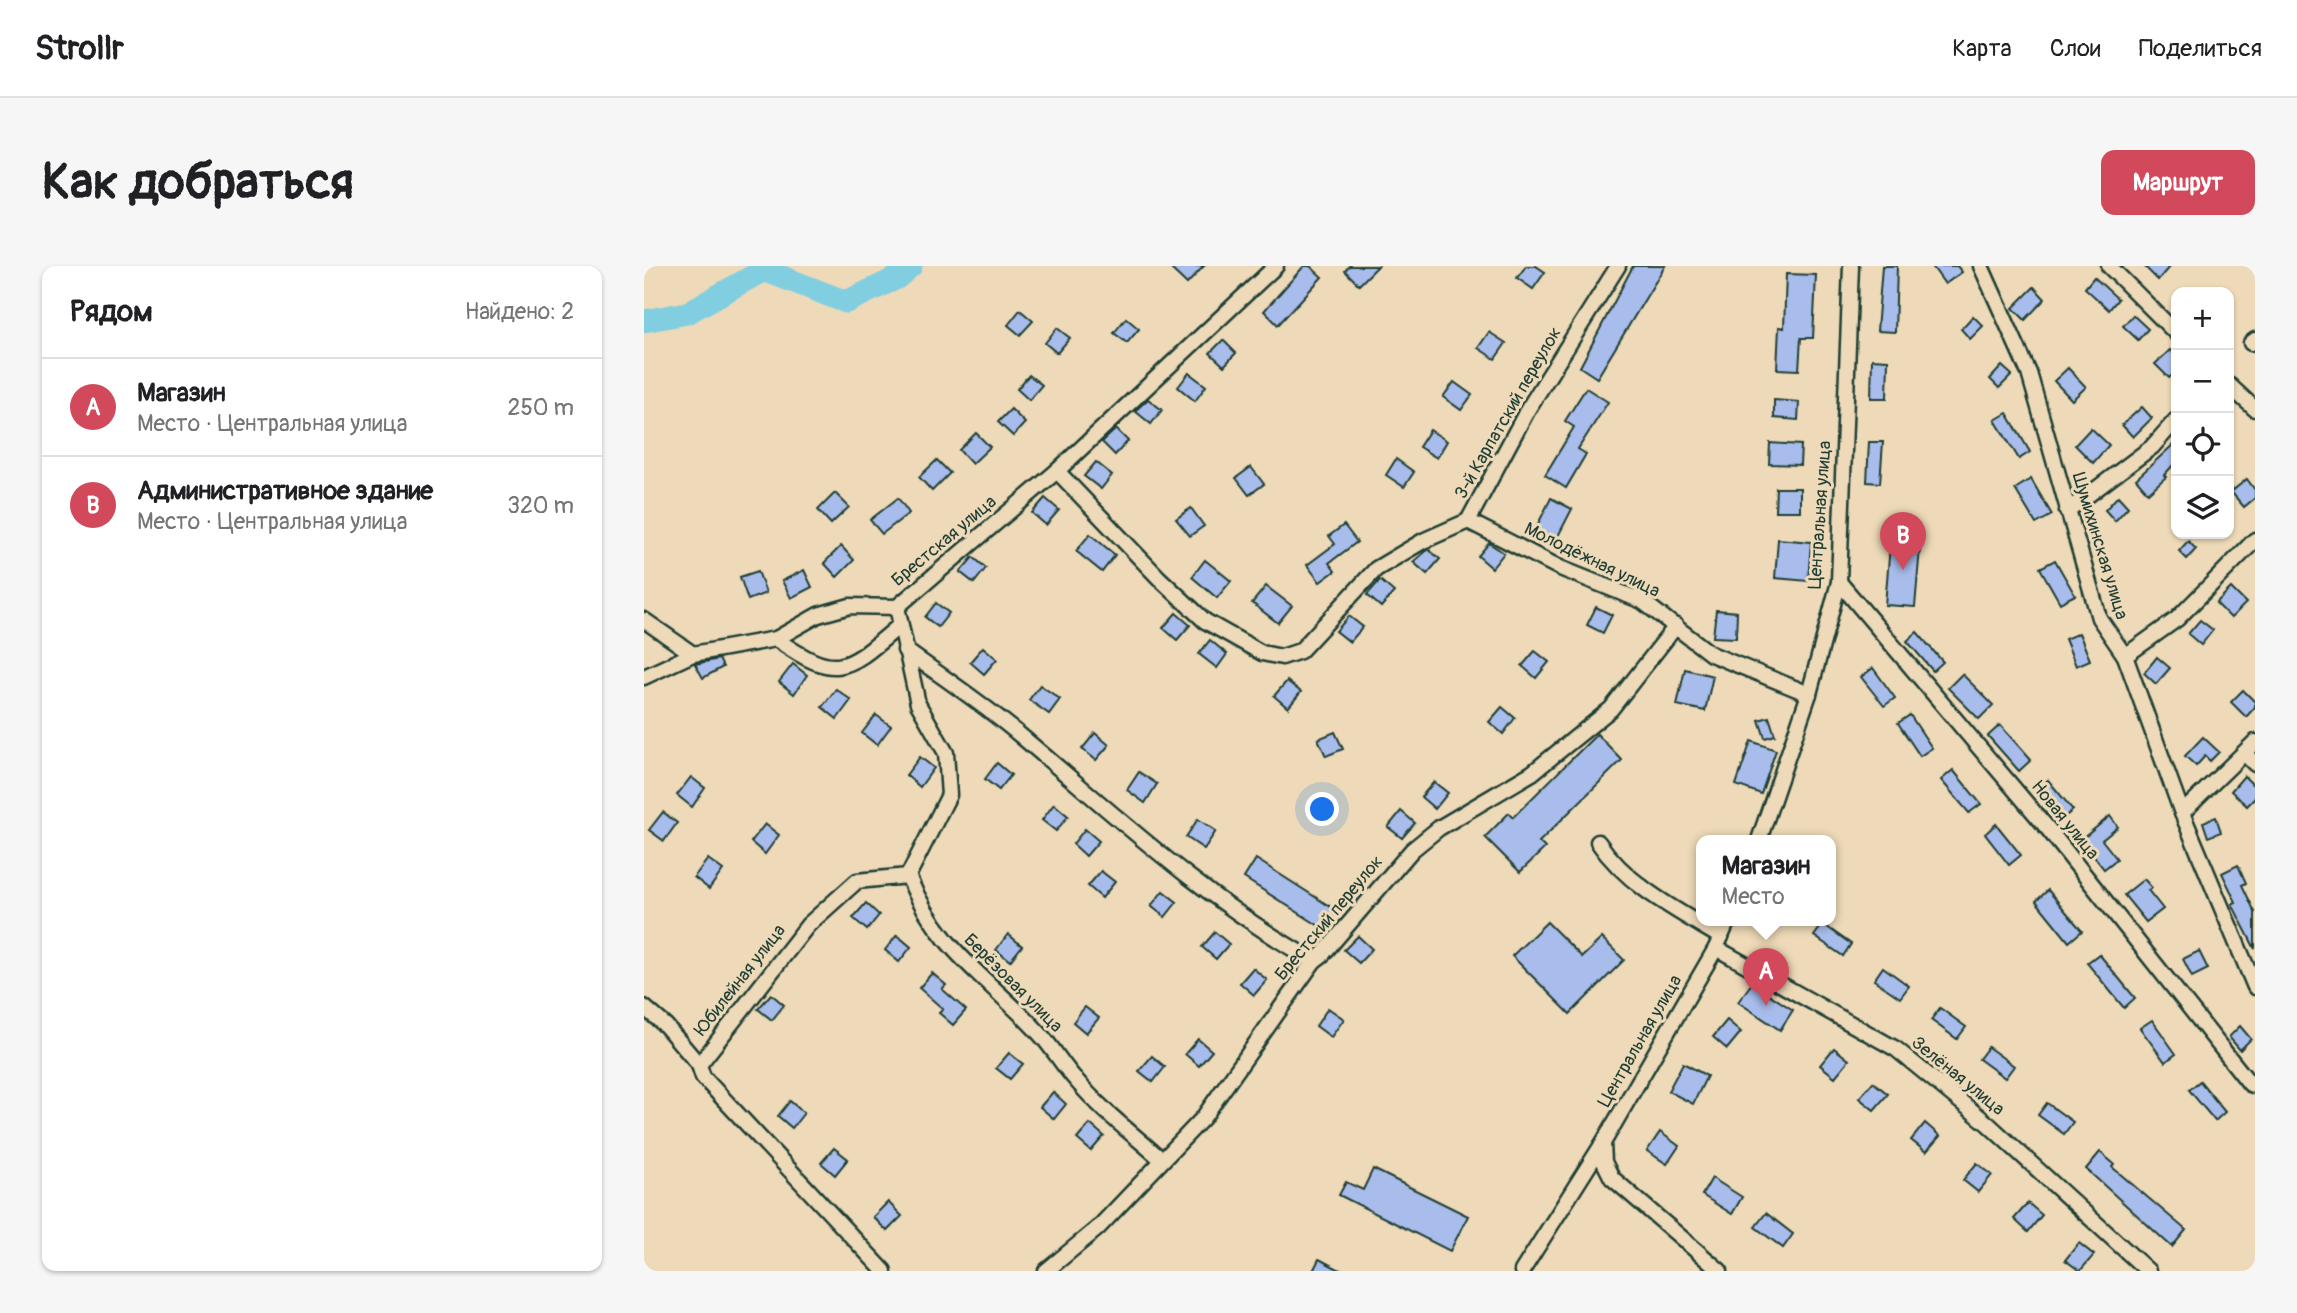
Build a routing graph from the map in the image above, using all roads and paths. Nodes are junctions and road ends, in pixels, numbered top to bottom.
1 (1276, 266) edge
2 (1618, 266) edge
3 (1851, 266) edge
4 (1981, 266) edge
5 (2119, 269) edge
6 (2171, 327) edge
7 (2234, 390) edge
8 (2255, 409) edge
9 (2171, 426) edge
10 (1057, 471) junction
11 (2067, 511) junction
12 (1468, 521) junction
13 (2255, 540) edge
14 (1839, 582) junction
15 (897, 607) junction
16 (644, 620) edge
17 (899, 626) junction
18 (1676, 626) junction
19 (776, 639) junction
20 (905, 650) junction
21 (693, 654) junction
22 (2125, 656) junction
23 (644, 677) edge
24 (1809, 694) junction
25 (2255, 742) edge
26 (2250, 758) edge
27 (2182, 813) junction
28 (1761, 835) edge
29 (1598, 842) dead end
30 (908, 876) junction
31 (1726, 926) edge
32 (1719, 943) junction
33 (1314, 961) junction
34 (2255, 987) edge
35 (644, 1007) edge
36 (699, 1065) junction
37 (2255, 1086) edge
38 (1603, 1143) junction
39 (1162, 1160) junction
40 (884, 1271) edge
41 (1046, 1271) edge
42 (1522, 1271) edge
43 (1720, 1271) edge
44 (2148, 1271) edge

1 - 10 street, Брестская улица
2 - 12 street, 3-й Карпатский переулок
3 - 14 street, Центральная улица
4 - 11 street, Шумихинская улица
5 - 6 street
7 - 8 street
9 - 11 street
10 - 12 street, 3-й Карпатский переулок
10 - 15 street, Брестская улица
11 - 22 street, Шумихинская улица
12 - 18 street, Молодёжная улица
13 - 22 street
14 - 24 street, Центральная улица
14 - 37 street, Новая улица
15 - 17 street
15 - 19 street, Брестская улица
16 - 21 street
17 - 19 street
17 - 20 street
18 - 24 street, Молодёжная улица
18 - 33 street, Брестский переулок
19 - 21 street, Брестская улица
20 - 30 street
20 - 33 street
21 - 23 street, Брестская улица
22 - 27 street, Шумихинская улица
24 - 28 street, Центральная улица
25 - 26 street
26 - 27 street
27 - 34 street, Шумихинская улица
29 - 32 street, Зелёная улица
30 - 36 street, Юбилейная улица
30 - 39 street, Берёзовая улица
31 - 32 street, Центральная улица
32 - 38 street, Центральная улица
32 - 44 street, Зелёная улица
33 - 39 street, Брестский переулок
35 - 36 street
36 - 40 street
38 - 42 street, Центральная улица
38 - 43 street
39 - 41 street, Брестский переулок

